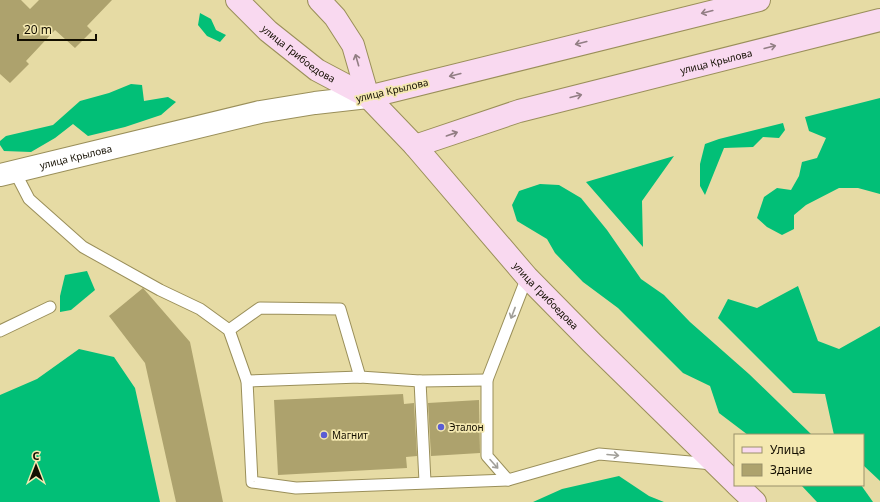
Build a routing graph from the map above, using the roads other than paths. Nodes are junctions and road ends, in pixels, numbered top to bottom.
1 (237, 0) edge
2 (319, 0) edge
3 (759, 0) edge
4 (728, 3) edge
5 (880, 20) edge
6 (368, 97) junction
7 (415, 146) junction
8 (8, 173) edge
9 (527, 277) junction
10 (50, 307) dead end
11 (229, 330) junction
12 (0, 331) edge
13 (360, 377) junction
14 (487, 380) junction
15 (247, 381) junction
16 (420, 381) junction
17 (715, 464) junction
18 (508, 480) junction
19 (425, 482) junction
20 (734, 482) edge
21 (738, 486) edge
22 (755, 502) edge

1 - 6 main road, улица Грибоедова
6 -> 2 main road, улица Грибоедова
3 - 4 main road, улица Крылова
4 -> 6 main road, улица Крылова
7 -> 5 main road, улица Крылова
6 - 7 main road, улица Грибоедова
6 - 8 street, улица Крылова
7 - 9 main road, улица Грибоедова
8 - 11 lane
9 -> 14 lane
9 - 17 main road, улица Грибоедова
10 - 12 lane
11 - 13 lane
11 - 15 lane
13 - 15 lane
13 - 16 lane
14 - 16 lane
14 -> 18 lane
15 - 19 lane
16 - 19 lane
18 -> 17 lane
17 - 20 main road, улица Грибоедова
18 - 19 lane
21 - 22 main road

